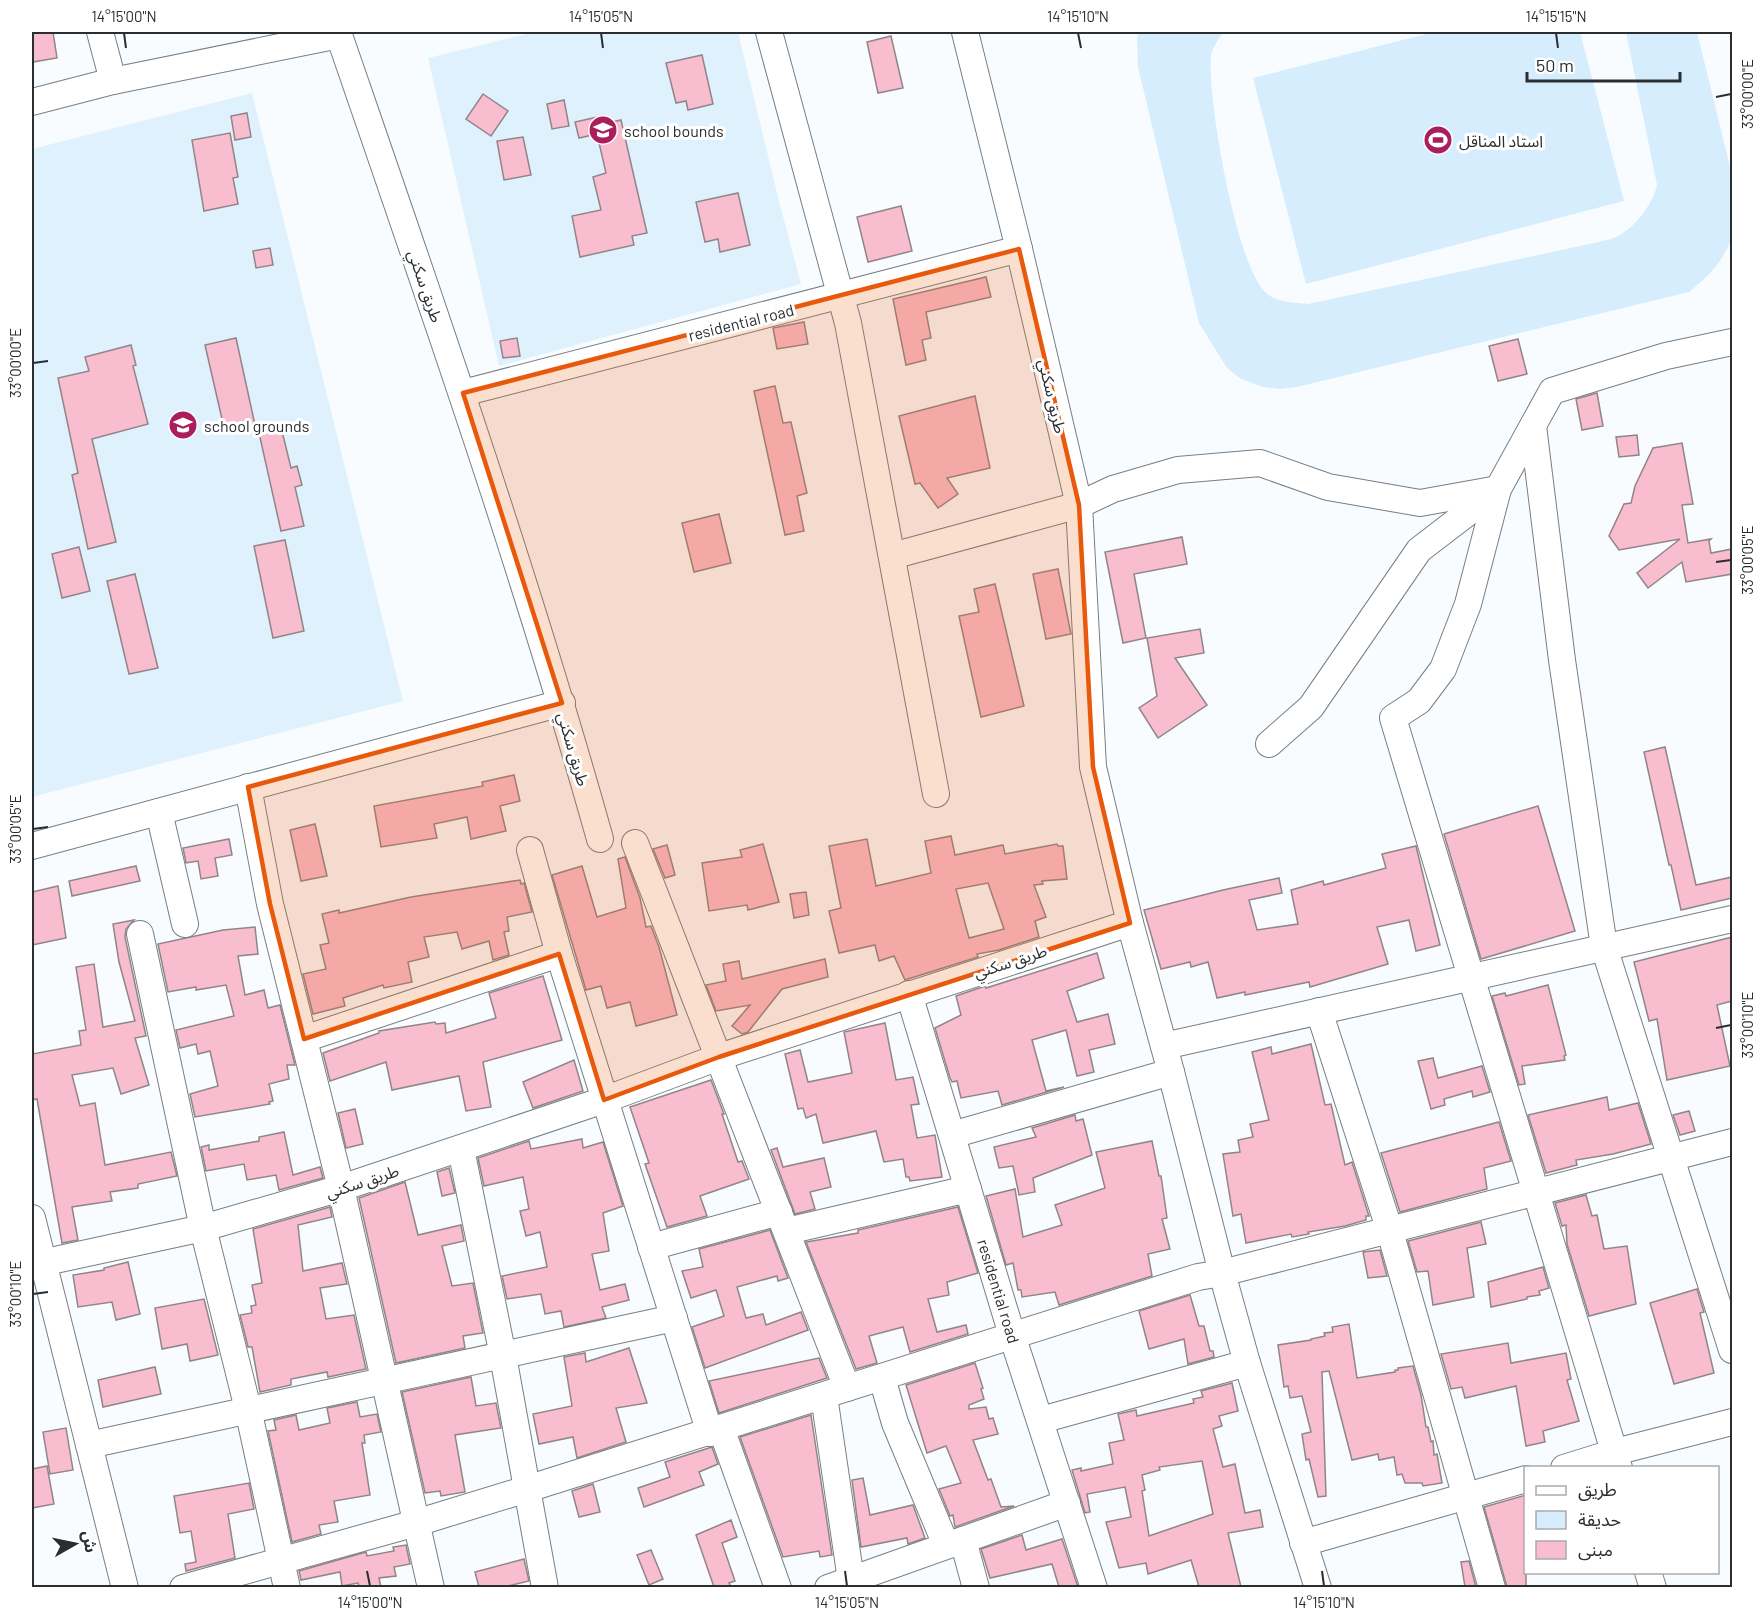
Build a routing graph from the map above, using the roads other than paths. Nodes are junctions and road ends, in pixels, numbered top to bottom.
1 (100, 32) edge
2 (287, 32) edge
3 (770, 32) edge
4 (965, 32) edge
5 (348, 33) edge
6 (113, 81) junction
7 (32, 102) edge
8 (1019, 249) junction
9 (841, 296) junction
10 (1732, 342) edge
11 (462, 393) junction
12 (1533, 426) junction
13 (1498, 489) junction
14 (1079, 505) junction
15 (892, 556) junction
16 (562, 703) junction
17 (1269, 744) dead end
18 (248, 788) junction
19 (936, 794) dead end
20 (159, 812) junction
21 (600, 839) dead end
22 (635, 843) dead end
23 (32, 846) edge
24 (530, 850) dead end
25 (1732, 919) edge
26 (1130, 923) junction
27 (185, 924) dead end
28 (140, 934) dead end
29 (1604, 947) junction
30 (559, 954) junction
31 (1471, 977) junction
32 (909, 994) junction
33 (1318, 1011) junction
34 (304, 1039) junction
35 (1164, 1046) junction
36 (719, 1057) junction
37 (1171, 1072) junction
38 (604, 1100) junction
39 (952, 1136) junction
40 (1732, 1142) edge
41 (461, 1149) junction
42 (1671, 1157) junction
43 (341, 1188) junction
44 (968, 1189) junction
45 (1536, 1191) junction
46 (32, 1218) edge
47 (783, 1222) junction
48 (203, 1228) junction
49 (1389, 1228) junction
50 (651, 1247) junction
51 (37, 1263) edge
52 (1222, 1273) junction
53 (674, 1318) junction
54 (1012, 1335) junction
55 (1732, 1350) edge
56 (503, 1356) junction
57 (1247, 1363) junction
58 (882, 1378) junction
59 (386, 1382) junction
60 (836, 1392) junction
61 (248, 1409) junction
62 (1041, 1420) junction
63 (1732, 1422) edge
64 (716, 1431) junction
65 (89, 1445) junction
66 (1617, 1460) edge
67 (1572, 1466) edge
68 (1524, 1480) edge
69 (527, 1489) junction
70 (1466, 1497) junction
71 (1066, 1503) junction
72 (416, 1523) junction
73 (955, 1542) junction
74 (1303, 1543) junction
75 (281, 1560) junction
76 (839, 1584) edge
77 (125, 1587) edge
78 (183, 1587) edge
79 (287, 1587) edge
80 (431, 1587) edge
81 (545, 1587) edge
82 (778, 1587) edge
83 (976, 1587) edge
84 (1094, 1587) edge
85 (1318, 1587) edge
86 (1492, 1587) edge

1 - 6 street
2 - 5 street
3 - 9 street
4 - 8 street, طريق سكني
5 - 6 street
5 - 11 street, طريق سكني
6 - 7 street
8 - 9 street, residential road
8 - 14 street, طريق سكني
9 - 11 street, residential road
9 - 15 street
10 - 12 street
11 - 16 street, طريق سكني
12 - 13 street
12 - 29 street
13 - 14 street
13 - 17 street
13 - 31 street
14 - 15 street
14 - 26 street, طريق سكني
15 - 19 street
16 - 18 street
16 - 21 street, طريق سكني
18 - 20 street
18 - 34 street
20 - 23 street
20 - 27 street
22 - 36 street
24 - 30 street
25 - 29 street
26 - 32 street, طريق سكني
26 - 35 street, طريق سكني
28 - 48 street
29 - 31 street
29 - 42 street
30 - 34 street
30 - 38 street
31 - 33 street
31 - 45 street
32 - 36 street, طريق سكني
32 - 39 street, residential road
33 - 35 street
33 - 49 street
34 - 43 street
35 - 37 street, طريق سكني
36 - 38 street, طريق سكني
36 - 47 street
37 - 39 street
37 - 52 street, طريق سكني
38 - 41 street, طريق سكني
38 - 50 street
39 - 44 street, residential road
40 - 42 street
41 - 43 street, طريق سكني
41 - 56 street
42 - 45 street
42 - 55 street
43 - 48 street, طريق سكني
43 - 59 street
44 - 47 street
44 - 54 street, residential road
45 - 49 street
45 - 66 street
46 - 51 street
47 - 50 street
47 - 60 street
48 - 51 street, طريق سكني
48 - 61 street
49 - 52 street
49 - 70 street
50 - 53 street
51 - 65 street
52 - 54 street
52 - 57 street, طريق سكني
53 - 56 street
53 - 64 street
54 - 58 street
54 - 62 street, residential road
56 - 59 street
56 - 69 street
57 - 62 street
57 - 74 street, طريق سكني
58 - 60 street
58 - 73 street
59 - 61 street
59 - 72 street
60 - 64 street
60 - 76 street
61 - 65 street
61 - 75 street
62 - 71 street, residential road
63 - 66 street
64 - 69 street
64 - 82 street
65 - 77 street
66 - 67 street
68 - 70 street
69 - 72 street
69 - 81 street
70 - 74 street
70 - 86 street
71 - 73 street
71 - 84 street, residential road
72 - 75 street
72 - 80 street
73 - 76 street
73 - 83 street
74 - 85 street, طريق سكني
75 - 78 street
75 - 79 street

